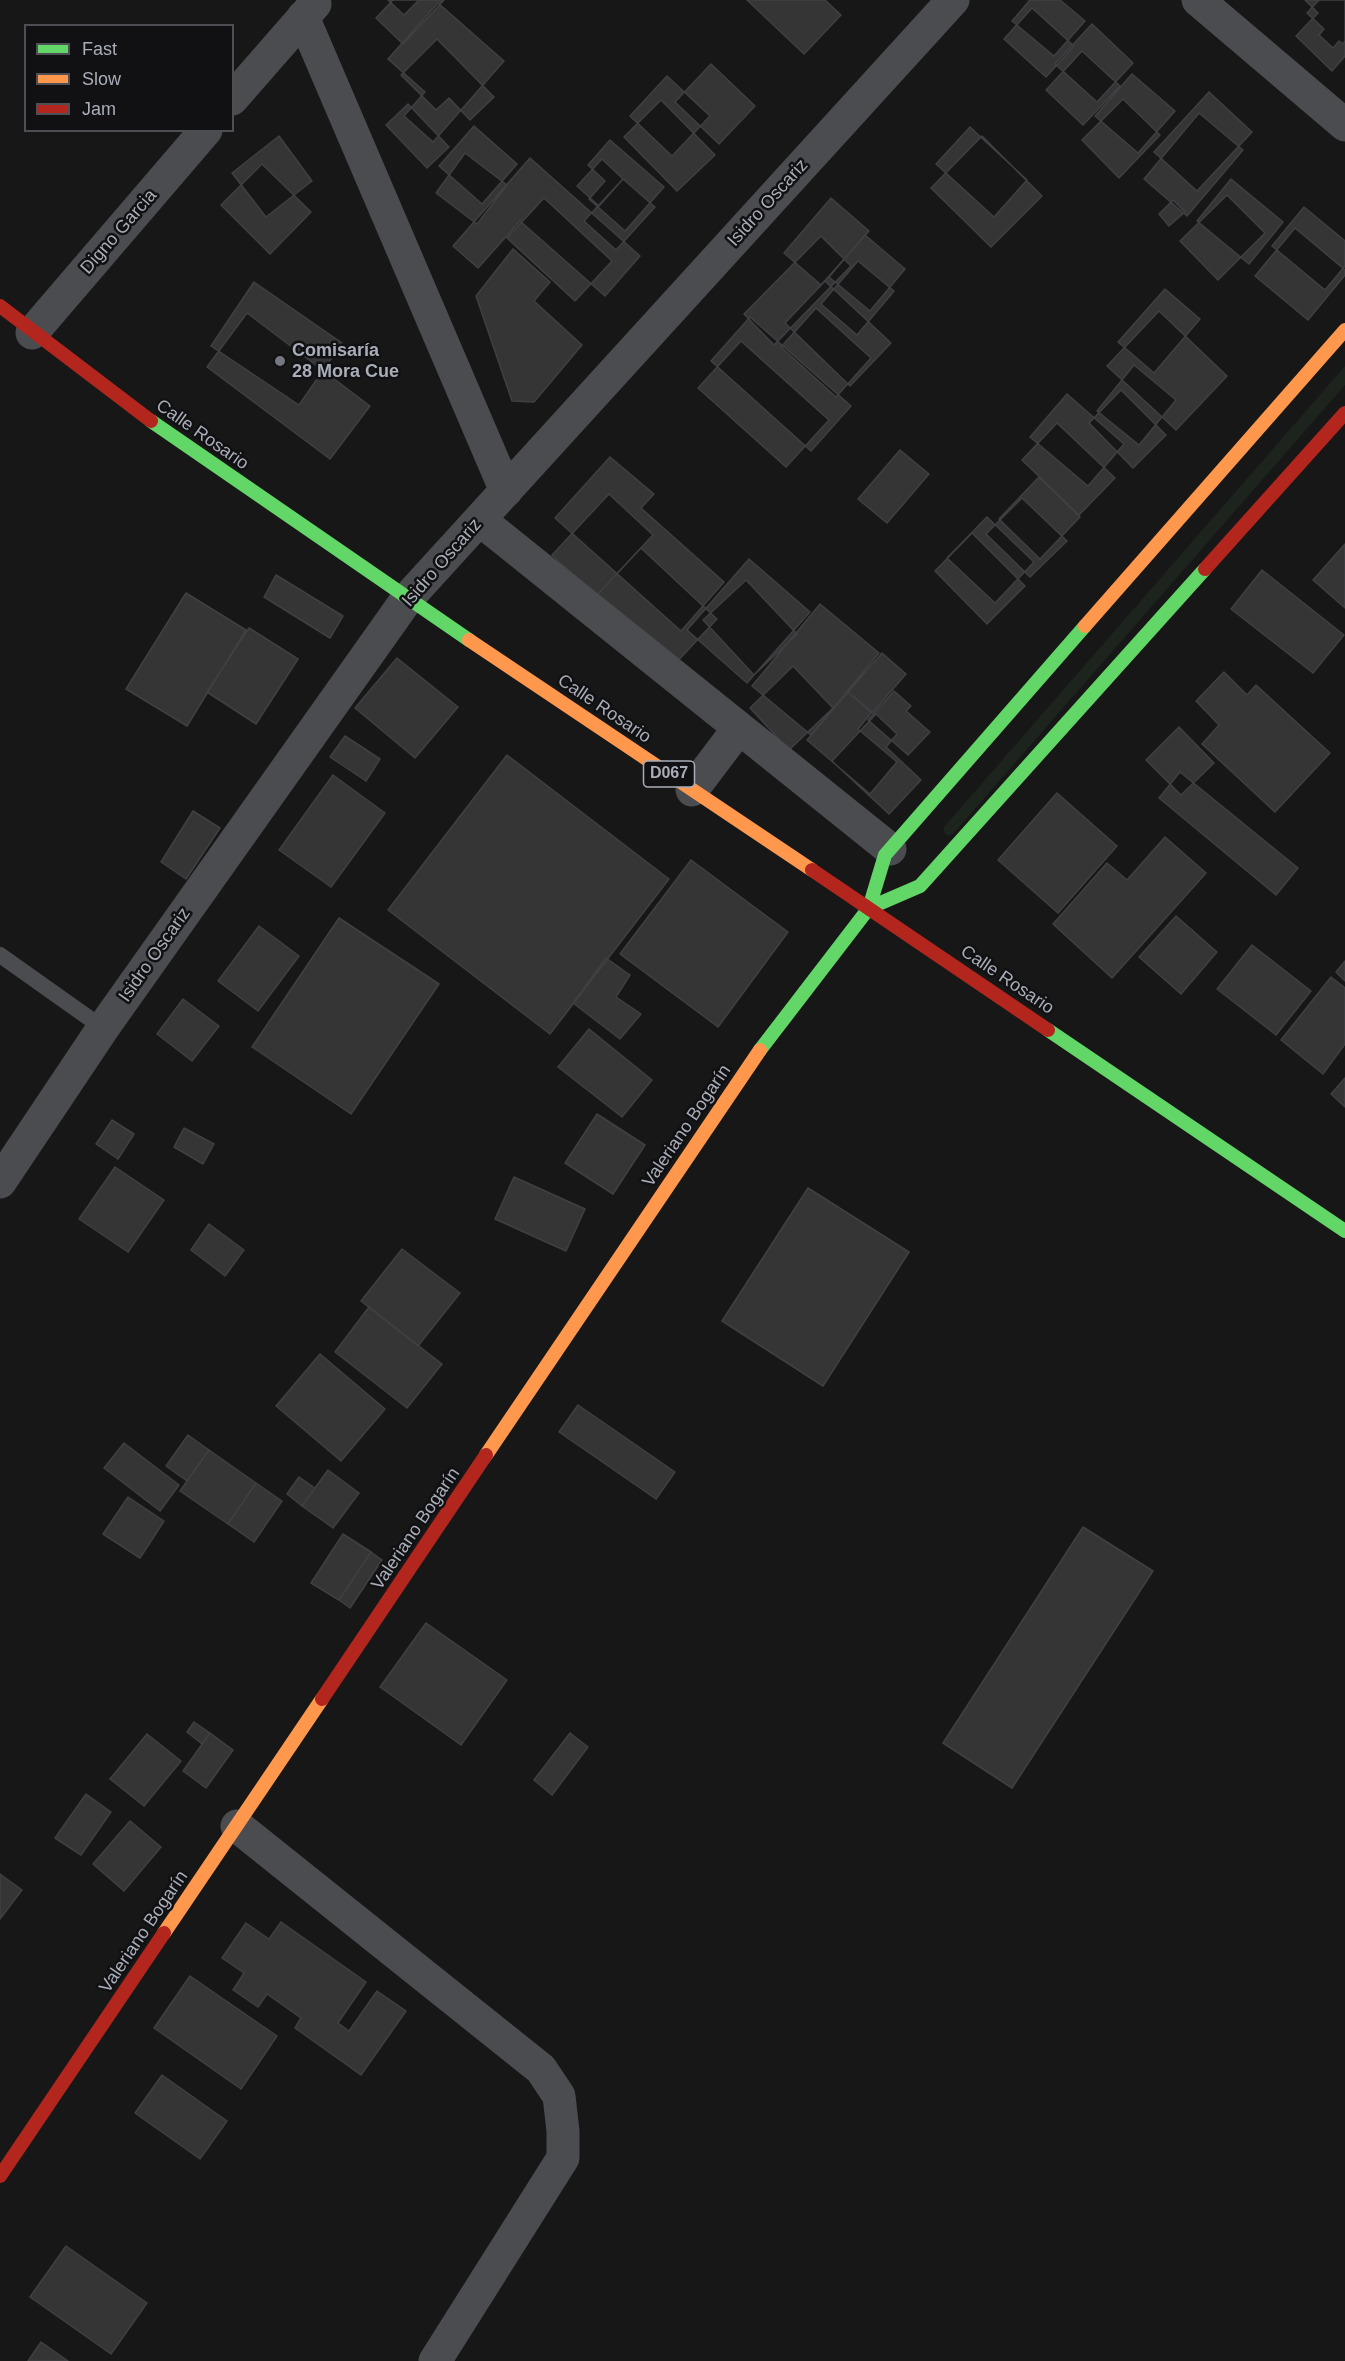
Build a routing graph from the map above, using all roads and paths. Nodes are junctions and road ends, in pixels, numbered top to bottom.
1 (953, 0) edge
2 (1198, 0) edge
3 (311, 8) edge
4 (234, 97) edge
5 (1345, 125) edge
6 (204, 132) edge
7 (0, 306) edge
8 (1345, 330) edge
9 (32, 333) junction
10 (1345, 413) edge
11 (506, 491) junction
12 (480, 520) junction
13 (407, 599) junction
14 (739, 728) junction
15 (692, 790) junction
16 (890, 849) junction
17 (869, 908) junction
18 (0, 955) edge
19 (103, 1028) junction
20 (0, 1182) edge
21 (1345, 1231) edge
22 (237, 1826) junction
23 (0, 2176) edge
24 (435, 2361) edge

1 - 11 street, Isidro Oscariz
2 - 5 street
3 - 4 street
3 - 11 street
6 - 9 street, Digno Garcia
7 - 9 street, Calle Rosario / D067
8 - 16 street
9 - 13 street, Calle Rosario / D067
10 - 17 street
11 - 12 street, Isidro Oscariz
12 - 13 street, Isidro Oscariz
12 - 14 street
13 - 15 street, Calle Rosario / D067
13 - 19 street, Isidro Oscariz
14 - 15 street
14 - 16 street
15 - 17 street, Calle Rosario / D067
16 - 17 street
17 - 21 street, Calle Rosario / D067
17 - 22 street, Valeriano Bogarín
18 - 19 lane
19 - 20 street, Isidro Oscariz
22 - 23 street, Valeriano Bogarín
22 - 24 street

